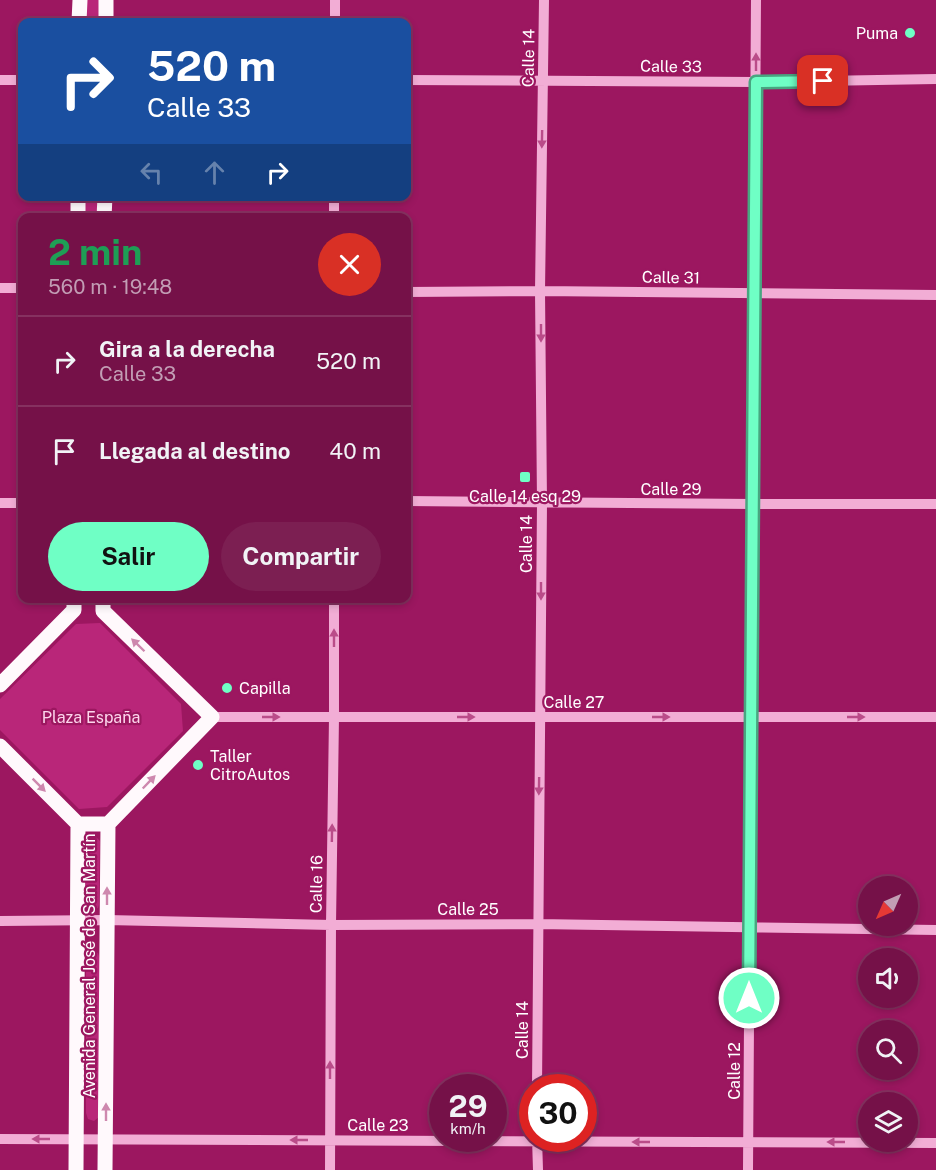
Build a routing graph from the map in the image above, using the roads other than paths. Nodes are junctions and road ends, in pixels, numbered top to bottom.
1 (80, 0) edge
2 (106, 0) edge
3 (335, 0) edge
4 (544, 0) edge
5 (756, 0) edge
6 (79, 18) edge
7 (106, 18) edge
8 (335, 18) edge
9 (936, 79) edge
10 (0, 80) edge
11 (18, 80) edge
12 (411, 80) edge
13 (543, 80) junction
14 (756, 82) junction
15 (0, 288) edge
16 (18, 288) edge
17 (540, 291) junction
18 (411, 292) edge
19 (754, 293) junction
20 (936, 295) edge
21 (411, 501) edge
22 (0, 503) edge
23 (18, 503) edge
24 (542, 503) junction
25 (753, 504) junction
26 (936, 504) edge
27 (334, 603) edge
28 (74, 604) edge
29 (103, 604) edge
30 (0, 685) edge
31 (212, 717) junction
32 (334, 717) junction
33 (540, 717) junction
34 (751, 717) junction
35 (936, 717) edge
36 (0, 746) edge
37 (78, 824) junction
38 (108, 824) junction
39 (107, 920) junction
40 (0, 921) edge
41 (77, 921) junction
42 (537, 924) junction
43 (331, 925) junction
44 (749, 926) junction
45 (936, 930) edge
46 (537, 1074) edge
47 (0, 1139) edge
48 (76, 1139) junction
49 (106, 1139) junction
50 (330, 1140) junction
51 (519, 1140) edge
52 (597, 1141) edge
53 (748, 1142) junction
54 (936, 1143) edge
55 (537, 1152) edge
56 (76, 1170) edge
57 (105, 1170) edge
58 (330, 1170) edge
59 (538, 1170) edge
60 (748, 1170) edge

1 - 6 main road
2 - 7 main road
3 - 8 street
4 - 13 street, Calle 14
14 -> 5 street, Calle 12
9 - 14 street, Calle 33
10 - 11 street
12 - 13 street, Calle 33
13 - 14 street, Calle 33
13 -> 17 street, Calle 14
14 - 19 street, Calle 12
15 - 16 street
17 - 18 street, Calle 31
17 - 19 street, Calle 31
17 -> 24 street, Calle 14
19 - 20 street, Calle 31
19 - 25 street, Calle 12
21 - 24 street, Calle 29
22 - 23 street
24 - 25 street, Calle 29
24 -> 33 street, Calle 14
25 - 26 street, Calle 29
25 - 34 street, Calle 12
32 -> 27 street, Calle 16
28 - 29 main road
28 - 30 main road
31 -> 29 main road
31 -> 32 street, Calle 27
38 -> 31 main road, Avenida General José de San Martín
32 -> 33 street, Calle 27
43 -> 32 street, Calle 16
33 -> 34 street, Calle 27
33 -> 42 street, Calle 14
34 -> 35 street, Calle 27
34 - 44 street, Calle 12
36 -> 37 main road, Avenida General José de San Martín
37 - 38 main road
37 - 41 main road, Avenida General José de San Martín
39 -> 38 main road, Avenida General José de San Martín
39 - 41 street, Calle 25
39 - 43 street, Calle 25
49 -> 39 main road, Avenida General José de San Martín
40 - 41 street, Calle 25
41 - 48 main road, Avenida General José de San Martín
42 - 43 street, Calle 25
42 - 44 street, Calle 25
42 - 46 street, Calle 14
50 -> 43 street, Calle 16
44 - 45 street, Calle 25
44 - 53 street, Calle 12
48 -> 47 street, Calle 23
48 - 49 street, Calle 23
48 - 56 main road, Avenida General José de San Martín
50 -> 49 street, Calle 23
49 - 57 main road, Avenida General José de San Martín
50 - 51 street, Calle 23
50 - 58 street, Calle 16
53 -> 52 street, Calle 23
54 -> 53 street, Calle 23
53 - 60 street, Calle 12
55 - 59 street

